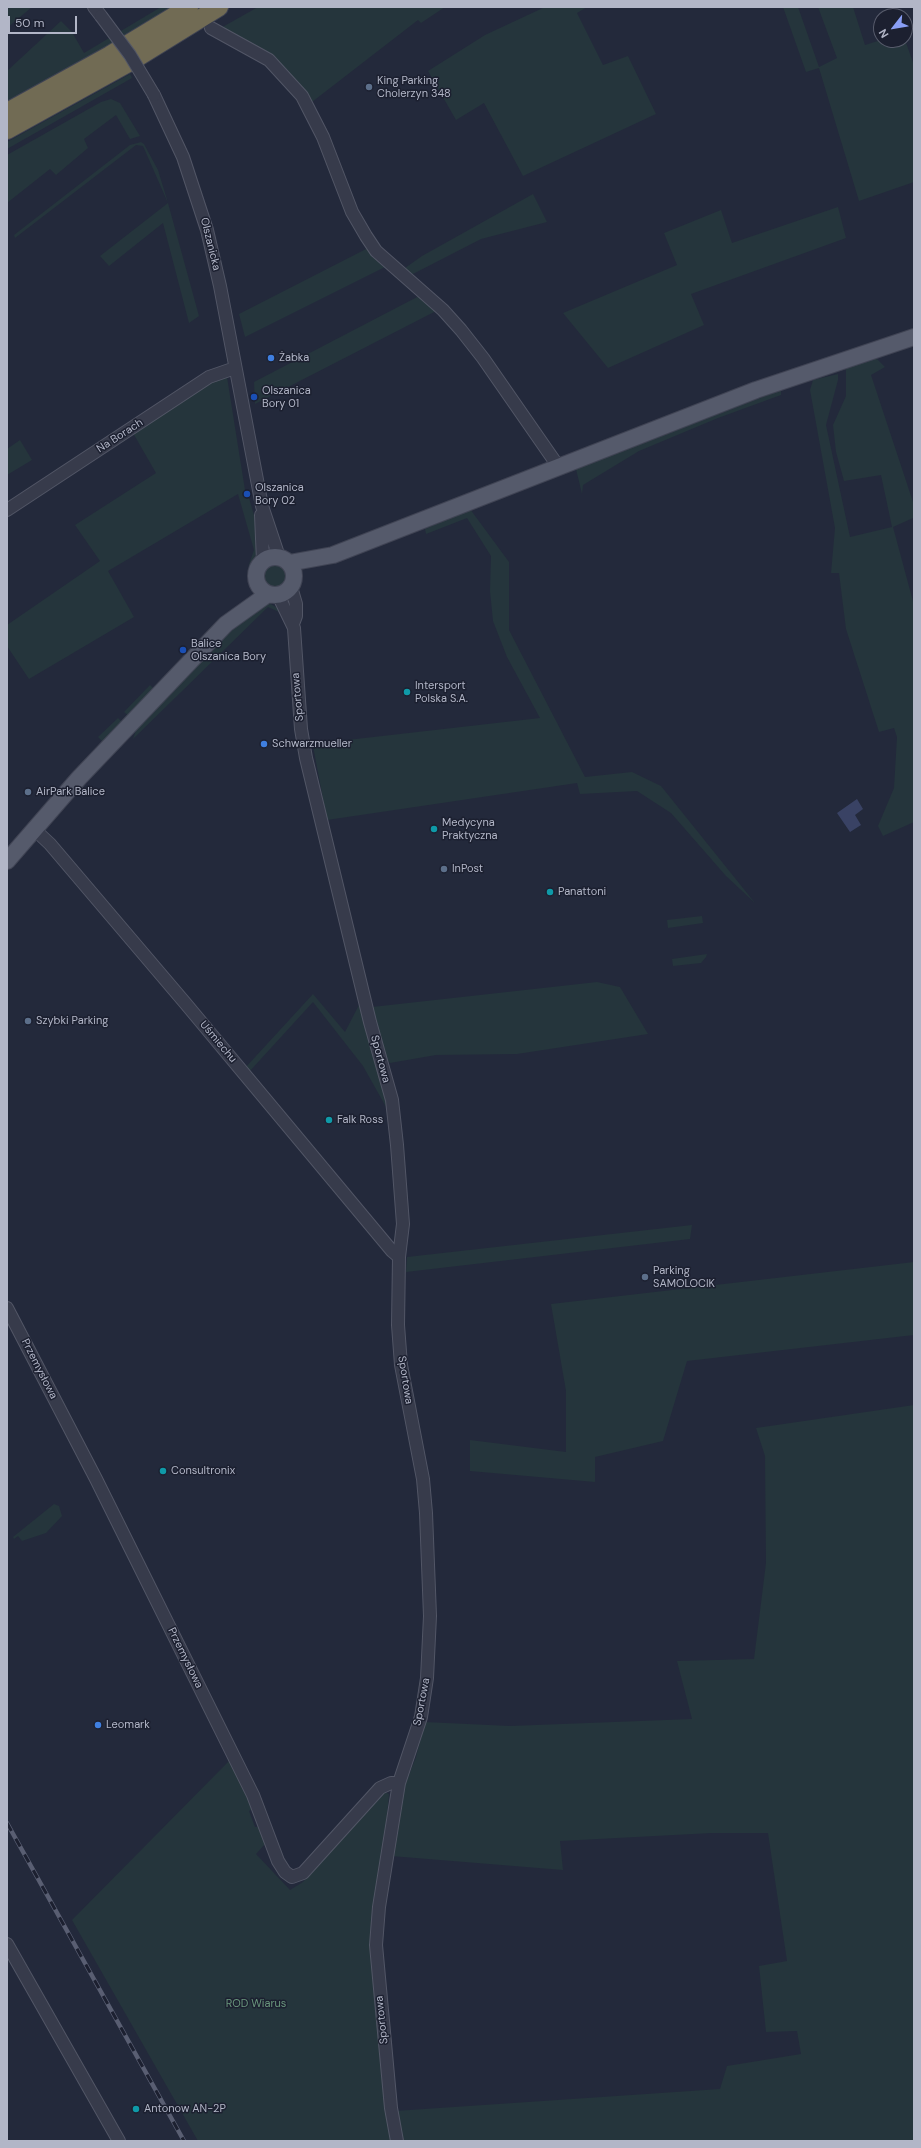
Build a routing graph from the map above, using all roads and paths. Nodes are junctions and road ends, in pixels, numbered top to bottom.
1 (189, 7) edge
2 (219, 7) edge
3 (98, 11) edge
4 (211, 28) dead end
5 (7, 112) edge
6 (7, 130) edge
7 (914, 336) edge
8 (235, 368) junction
9 (558, 466) junction
10 (262, 506) junction
11 (7, 510) edge
12 (263, 561) junction
13 (280, 579) junction
14 (34, 828) junction
15 (7, 861) edge
16 (399, 1257) junction
17 (7, 1308) edge
18 (399, 1783) junction
19 (7, 1944) edge
20 (10, 1958) edge
21 (119, 2141) edge
22 (397, 2141) edge

1 - 5 highway
2 - 6 highway
3 - 8 street, Olszanicka, bridge
4 - 9 street
7 - 9 main road
8 - 10 street, Olszanicka
8 - 11 street, Na Borach
9 - 13 main road
10 - 12 street, Olszanicka
10 - 13 street, Olszanicka
12 - 13 main road
12 - 13 main road
13 - 14 main road
13 - 16 street, Sportowa
14 - 15 main road
14 - 16 street, Uśmiechu
16 - 18 street, Sportowa
17 - 18 street, Przemysłowa
18 - 22 street, Sportowa
19 - 20 street
20 - 21 street

